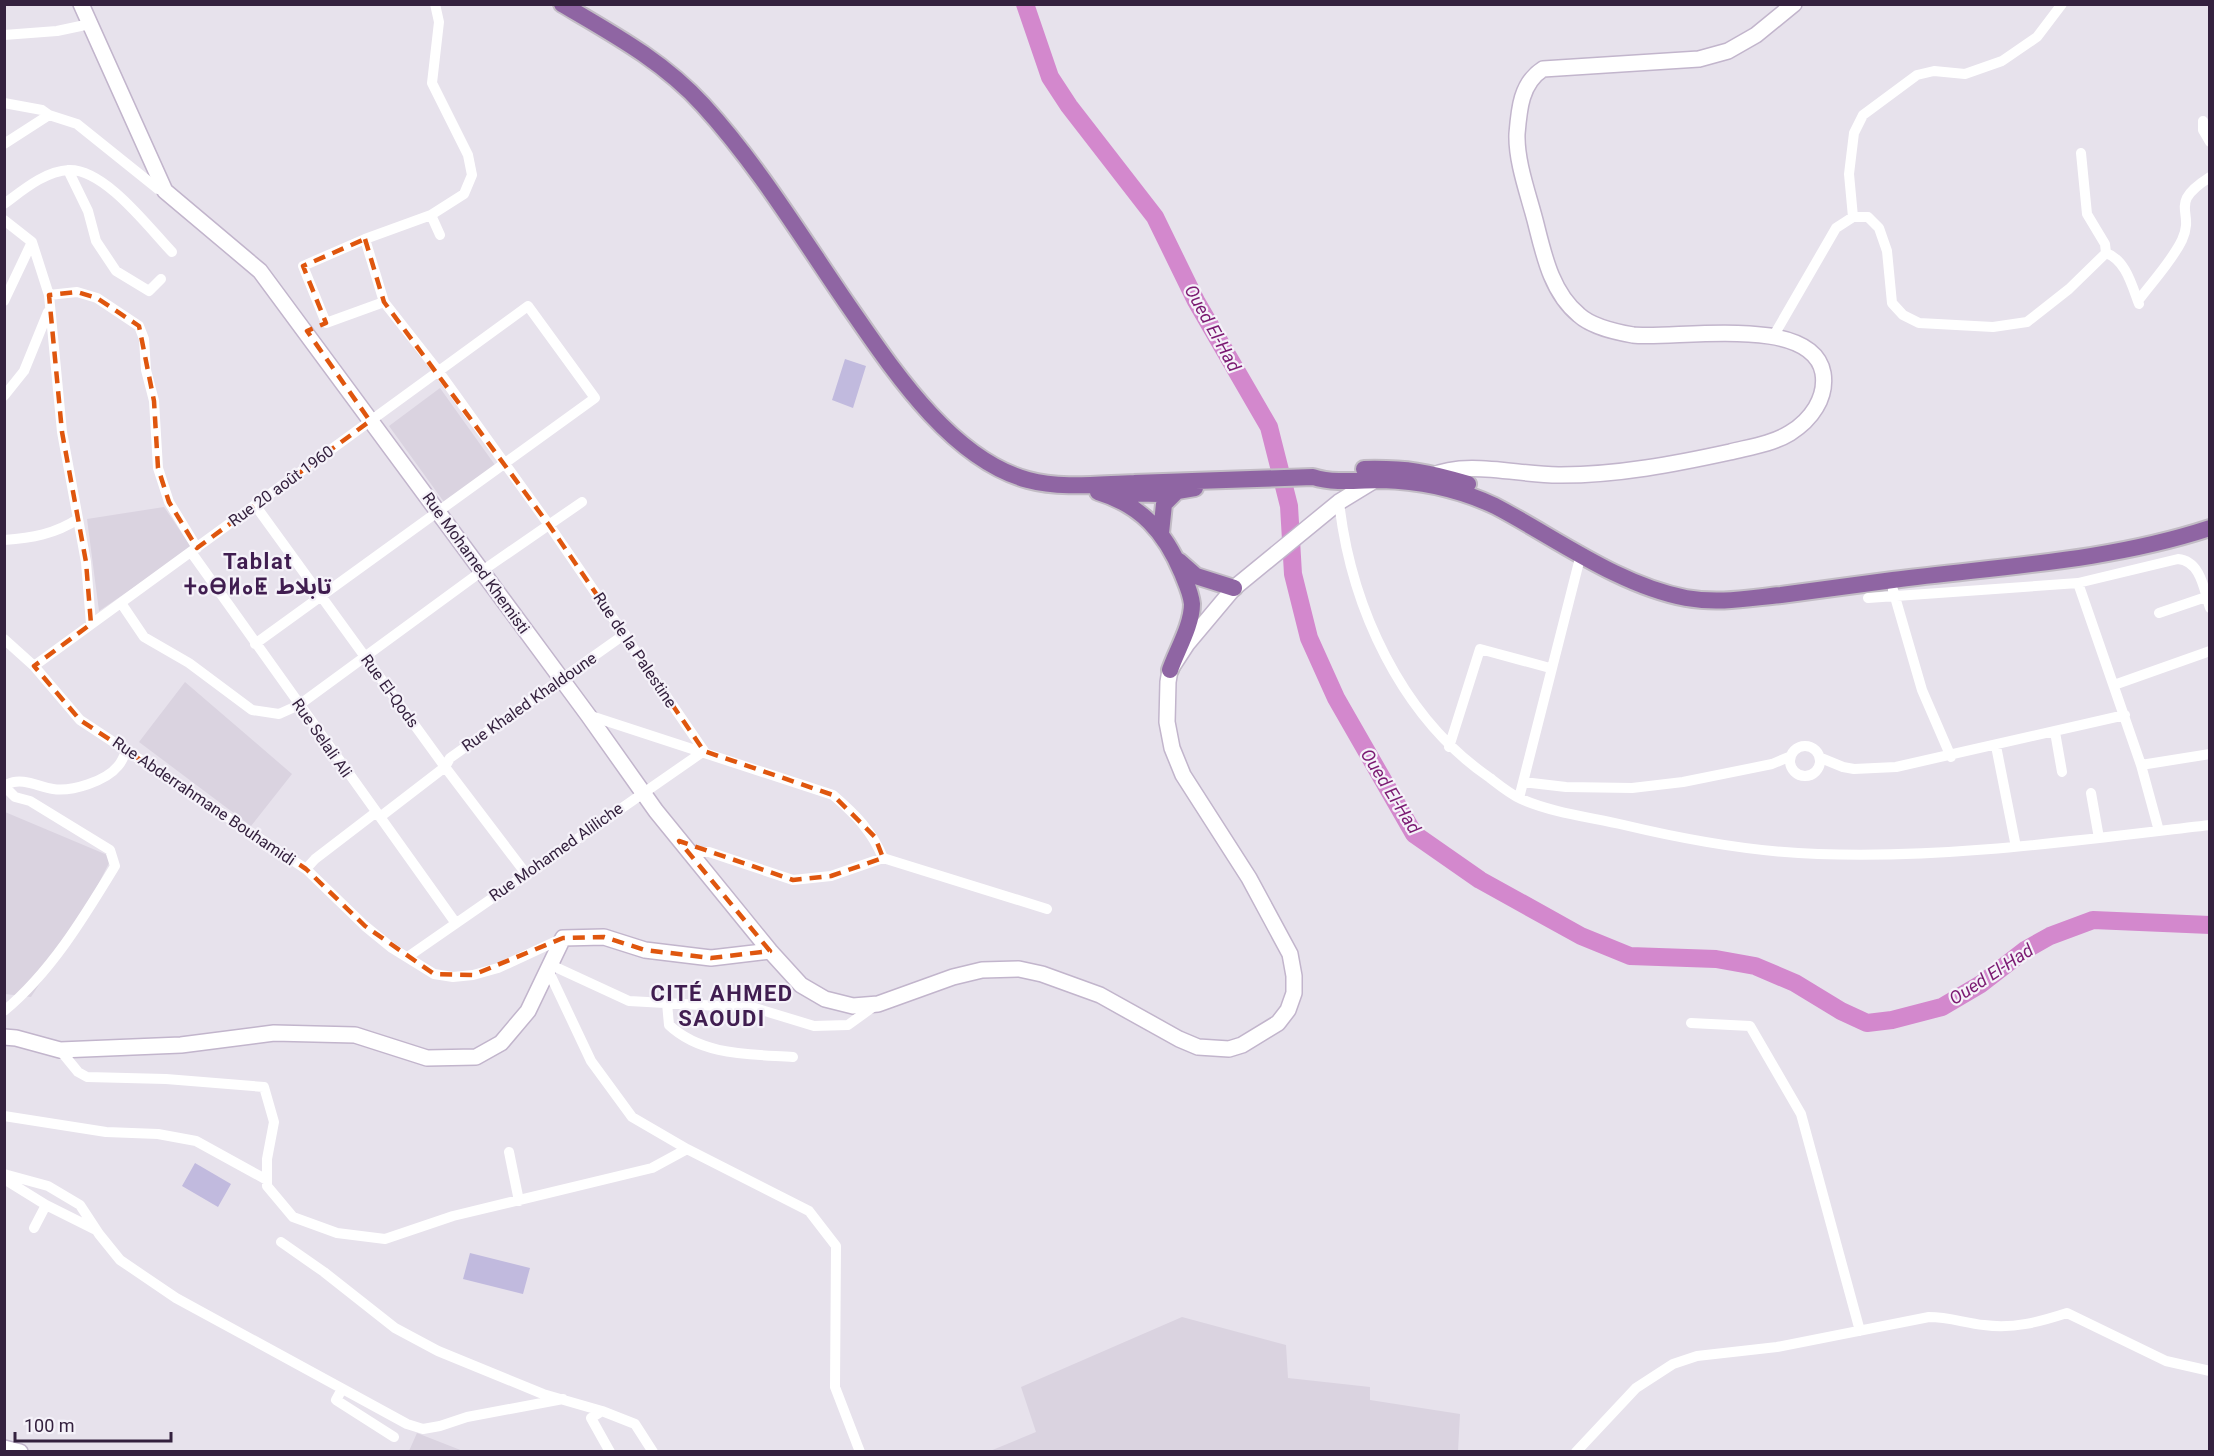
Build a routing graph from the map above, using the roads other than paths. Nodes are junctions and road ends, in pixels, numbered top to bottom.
1 (81, 4) edge
2 (435, 4) edge
3 (562, 4) edge
4 (1794, 4) edge
5 (2062, 4) edge
6 (90, 24) junction
7 (4, 35) edge
8 (4, 104) edge
9 (49, 116) junction
10 (2203, 122) dead end
11 (2210, 142) edge
12 (4, 144) edge
13 (2081, 153) dead end
14 (68, 170) junction
15 (2210, 177) edge
16 (165, 191) junction
17 (4, 204) edge
18 (431, 215) junction
19 (1852, 217) junction
20 (4, 220) edge
21 (440, 235) dead end
22 (365, 239) junction
23 (32, 242) junction
24 (172, 252) dead end
25 (2106, 253) junction
26 (161, 279) dead end
27 (49, 295) junction
28 (4, 300) edge
29 (384, 302) junction
30 (49, 309) junction
31 (326, 323) junction
32 (306, 331) junction
33 (1773, 338) junction
34 (438, 372) junction
35 (4, 396) edge
36 (370, 421) junction
37 (503, 464) junction
38 (1437, 473) junction
39 (1313, 477) junction
40 (1231, 480) junction
41 (1375, 480) junction
42 (1199, 481) junction
43 (1331, 481) junction
44 (1062, 484) junction
45 (1418, 484) junction
46 (1098, 492) junction
47 (1173, 493) junction
48 (582, 502) dead end
49 (1339, 502) junction
50 (255, 505) junction
51 (439, 511) junction
52 (1319, 518) junction
53 (78, 519) junction
54 (549, 525) junction
55 (2210, 528) edge
56 (1161, 533) junction
57 (4, 540) edge
58 (194, 550) junction
59 (1581, 554) junction
60 (1176, 558) junction
61 (482, 571) junction
62 (2078, 583) junction
63 (1234, 588) junction
64 (1892, 589) junction
65 (321, 596) junction
66 (1764, 597) junction
67 (1868, 598) dead end
68 (2208, 602) edge
69 (121, 603) junction
70 (2159, 613) dead end
71 (91, 624) junction
72 (625, 634) junction
73 (4, 639) edge
74 (255, 644) junction
75 (2210, 651) edge
76 (364, 656) junction
77 (34, 666) junction
78 (1550, 668) junction
79 (1170, 670) junction
80 (562, 680) junction
81 (2114, 685) junction
82 (298, 705) junction
83 (588, 715) junction
84 (2125, 715) junction
85 (2055, 732) junction
86 (1996, 746) junction
87 (1449, 747) junction
88 (127, 750) junction
89 (704, 751) junction
90 (2210, 754) edge
91 (1951, 757) junction
92 (1821, 758) junction
93 (1791, 762) junction
94 (2141, 765) junction
95 (445, 767) junction
96 (1843, 768) junction
97 (1816, 772) junction
98 (2062, 772) dead end
99 (1523, 782) junction
100 (643, 792) junction
101 (2091, 793) dead end
102 (1519, 798) junction
103 (377, 815) junction
104 (2210, 825) edge
105 (2159, 831) junction
106 (2099, 838) junction
107 (2016, 847) junction
108 (688, 852) junction
109 (883, 858) junction
110 (306, 869) junction
111 (528, 875) junction
112 (1047, 909) dead end
113 (455, 922) junction
114 (563, 938) junction
115 (770, 951) junction
116 (409, 956) junction
117 (550, 967) junction
118 (667, 1003) junction
119 (878, 1004) junction
120 (4, 1011) edge
121 (1691, 1023) dead end
122 (4, 1037) edge
123 (60, 1050) junction
124 (793, 1057) dead end
125 (4, 1116) edge
126 (687, 1149) junction
127 (509, 1152) dead end
128 (4, 1174) edge
129 (4, 1179) edge
130 (267, 1180) junction
131 (519, 1201) junction
132 (46, 1205) junction
133 (34, 1228) dead end
134 (96, 1230) junction
135 (281, 1242) dead end
136 (1860, 1330) junction
137 (2210, 1371) edge
138 (342, 1389) junction
139 (563, 1400) junction
140 (602, 1411) junction
141 (394, 1437) dead end
142 (4, 1448) edge
143 (20, 1452) edge
144 (610, 1452) edge
145 (653, 1452) edge
146 (860, 1452) edge
147 (1576, 1452) edge

1 - 6 main road
2 - 18 street
3 - 44 main road
4 - 33 main road
5 - 19 street
6 - 7 street
6 - 16 main road
8 - 9 street
9 - 12 street
9 - 16 street
10 - 11 street
13 - 25 street
14 - 17 street
14 - 24 street
14 - 26 street
15 - 25 street
16 - 32 main road, Rue Mohamed Khemisti
18 - 21 street
18 - 22 street
19 - 25 street
19 - 33 street
20 - 23 street
22 - 29 street
22 - 31 street
23 - 27 street
23 - 28 street
27 - 30 street
27 - 58 street, Rue Selali Ali
29 - 31 street
29 - 34 street, Rue de la Palestine
30 - 35 street
30 - 53 street
31 - 32 street
32 - 36 main road, Rue Mohamed Khemisti
33 - 38 main road
34 - 36 street, Rue 20 août 1960
34 - 37 street, Rue de la Palestine
34 - 37 street, Rue 20 août 1960
36 - 50 street, Rue 20 août 1960
36 - 51 main road, Rue Mohamed Khemisti
37 - 51 street
37 - 54 street, Rue de la Palestine
38 - 39 main road
38 - 45 main road
38 - 66 main road
39 - 40 main road
39 - 43 main road
40 - 42 main road
40 - 47 main road
41 - 43 main road
41 - 45 main road
41 - 49 main road
42 - 44 main road
42 - 47 main road
43 - 52 main road
44 - 46 main road
45 - 59 main road
46 - 47 main road
46 - 56 main road
47 - 56 main road
48 - 54 street
49 - 52 main road
49 - 87 street
50 - 58 street, Rue 20 août 1960
50 - 65 street, Rue El-Qods
51 - 61 main road, Rue Mohamed Khemisti
51 - 65 street
52 - 63 main road
53 - 57 street
53 - 71 street
54 - 61 street
54 - 72 street, Rue de la Palestine
55 - 64 main road
56 - 60 main road
58 - 69 street, Rue 20 août 1960
58 - 74 street, Rue Selali Ali
59 - 66 main road
59 - 78 street
60 - 63 main road
60 - 79 main road
61 - 76 street
61 - 80 main road, Rue Mohamed Khemisti
62 - 64 street
62 - 68 street
62 - 81 street
63 - 79 main road
64 - 66 main road
64 - 67 street
64 - 91 street
65 - 74 street
65 - 76 street, Rue El-Qods
68 - 70 street
69 - 71 street, Rue 20 août 1960
69 - 82 street
71 - 77 street, Rue 20 août 1960
72 - 80 street, Rue Khaled Khaldoune
72 - 89 street, Rue de la Palestine
73 - 77 street, Rue Abderrahmane Bouhamidi
74 - 82 street, Rue Selali Ali
75 - 81 street
76 - 82 street
76 - 95 street, Rue El-Qods
77 - 88 street, Rue Abderrahmane Bouhamidi
78 - 87 street
78 - 99 street
79 - 119 main road, Rue Mohamed Khemisti
80 - 83 main road, Rue Mohamed Khemisti
80 - 95 street, Rue Khaled Khaldoune
81 - 84 street
82 - 103 street, Rue Selali Ali
83 - 89 street
83 - 100 main road, Rue Mohamed Khemisti
84 - 85 street
84 - 94 street
85 - 86 street
85 - 98 street
86 - 91 street
86 - 107 street
87 - 102 street
88 - 110 street, Rue Abderrahmane Bouhamidi
88 - 120 street
89 - 100 street, Rue Mohamed Aliliche
89 - 109 street
90 - 94 street
91 - 96 street
92 - 93 street
92 - 96 street
92 - 97 street
93 - 97 street
93 - 99 street
94 - 105 street
95 - 103 street, Rue Khaled Khaldoune
95 - 111 street, Rue El-Qods
96 - 97 street
99 - 102 street
100 - 108 main road, Rue Mohamed Khemisti
100 - 111 street, Rue Mohamed Aliliche
101 - 106 street
102 - 107 street
103 - 110 street, Rue Khaled Khaldoune
103 - 113 street, Rue Selali Ali
104 - 105 street
105 - 106 street
106 - 107 street
108 - 109 street
108 - 115 main road, Rue Mohamed Khemisti
109 - 112 street
110 - 116 street, Rue Abderrahmane Bouhamidi
111 - 113 street, Rue Mohamed Aliliche
113 - 116 street, Rue Mohamed Aliliche
114 - 115 main road
114 - 116 street
114 - 117 main road
115 - 119 main road, Rue Mohamed Khemisti
117 - 118 street
117 - 123 main road
117 - 126 street
118 - 119 street
118 - 124 street
121 - 136 street
122 - 123 main road
123 - 130 street
125 - 130 street
126 - 131 street
126 - 146 street
127 - 131 street
128 - 134 street
129 - 132 street
130 - 131 street
132 - 133 street
132 - 134 street
134 - 138 street
135 - 139 street
136 - 137 street
136 - 147 street
138 - 139 street
138 - 141 street
139 - 140 street
140 - 144 street
140 - 145 street
142 - 143 main road

